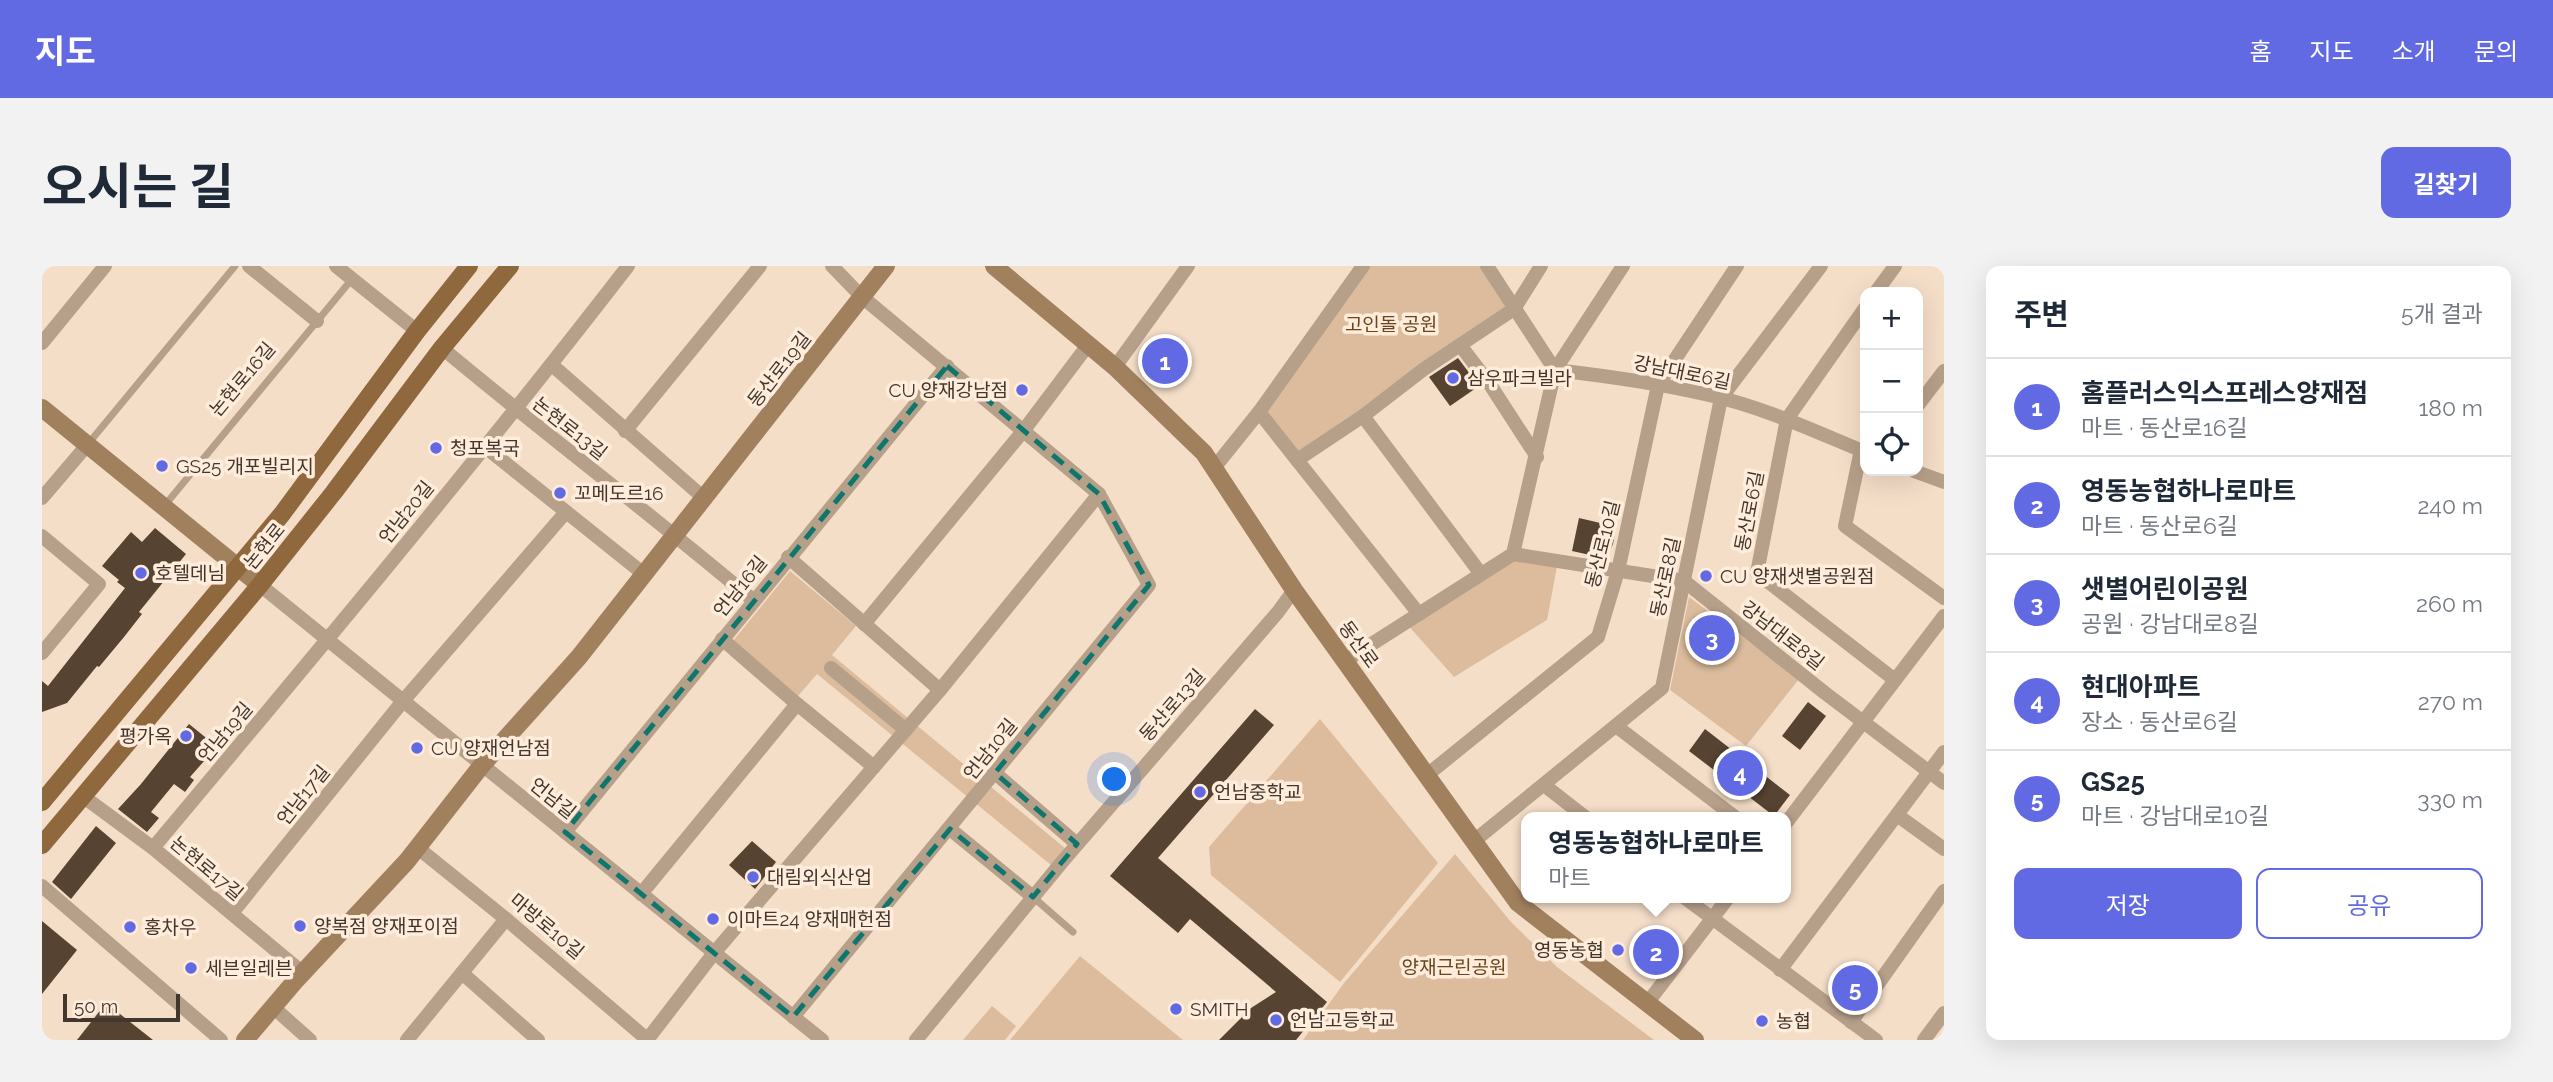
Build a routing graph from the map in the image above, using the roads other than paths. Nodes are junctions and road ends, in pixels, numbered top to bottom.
1 (106, 266) edge
2 (234, 266) edge
3 (249, 266) edge
4 (336, 266) edge
5 (362, 266) edge
6 (470, 266) edge
7 (510, 266) edge
8 (628, 266) edge
9 (760, 266) edge
10 (832, 266) edge
11 (886, 266) edge
12 (994, 266) edge
13 (1363, 266) edge
14 (1487, 266) edge
15 (1541, 266) edge
16 (1623, 266) edge
17 (1737, 266) edge
18 (1821, 266) edge
19 (1895, 266) edge
20 (1182, 269) edge
21 (352, 279) junction
22 (1880, 287) edge
23 (862, 296) junction
24 (1514, 309) junction
25 (1860, 315) edge
26 (317, 321) junction
27 (417, 331) junction
28 (42, 342) edge
29 (1088, 345) junction
30 (1460, 345) junction
31 (442, 348) junction
32 (552, 365) junction
33 (947, 366) junction
34 (1115, 368) junction
35 (1555, 370) junction
36 (1944, 371) edge
37 (1658, 385) junction
38 (1721, 398) junction
39 (1923, 398) edge
40 (42, 408) edge
41 (515, 409) junction
42 (1259, 412) junction
43 (1363, 416) junction
44 (1787, 419) junction
45 (1024, 430) junction
46 (625, 431) junction
47 (88, 444) junction
48 (484, 446) junction
49 (1860, 450) edge
50 (1537, 457) junction
51 (1297, 460) junction
52 (1860, 464) edge
53 (1214, 468) junction
54 (1923, 474) edge
55 (1944, 482) edge
56 (1100, 494) junction
57 (42, 498) edge
58 (705, 499) junction
59 (164, 507) junction
60 (566, 512) junction
61 (677, 535) junction
62 (42, 536) edge
63 (1513, 554) junction
64 (788, 557) junction
65 (238, 568) junction
66 (1618, 570) junction
67 (1482, 574) junction
68 (645, 575) junction
69 (1684, 581) junction
70 (260, 585) junction
71 (1294, 590) junction
72 (1944, 598) edge
73 (753, 600) junction
74 (1419, 614) junction
75 (1944, 616) edge
76 (864, 624) junction
77 (722, 639) junction
78 (327, 640) junction
79 (42, 653) edge
80 (1345, 661) junction
81 (831, 668) dead end
82 (1895, 680) junction
83 (940, 690) junction
84 (403, 701) junction
85 (797, 704) junction
86 (1863, 722) junction
87 (1616, 726) junction
88 (906, 730) junction
89 (1944, 752) edge
90 (482, 765) junction
91 (874, 767) junction
92 (1929, 772) junction
93 (995, 774) junction
94 (1427, 775) junction
95 (1944, 783) edge
96 (1544, 785) junction
97 (84, 797) junction
98 (42, 802) edge
99 (1579, 812) edge
100 (1728, 812) edge
101 (1897, 815) junction
102 (1791, 816) edge
103 (950, 829) junction
104 (565, 832) junction
105 (1474, 841) junction
106 (1077, 844) junction
107 (42, 845) edge
108 (153, 848) junction
109 (418, 848) junction
110 (1944, 849) edge
111 (42, 886) edge
112 (1944, 891) edge
113 (641, 894) junction
114 (1033, 897) junction
115 (1691, 903) edge
116 (1724, 903) edge
117 (232, 913) junction
118 (506, 919) junction
119 (1712, 919) junction
120 (1073, 932) dead end
121 (714, 953) junction
122 (1780, 970) junction
123 (303, 972) junction
124 (462, 974) junction
125 (1648, 1002) junction
126 (273, 1007) junction
127 (1944, 1013) edge
128 (793, 1017) junction
129 (1851, 1022) junction
130 (415, 1037) edge
131 (221, 1040) edge
132 (245, 1040) edge
133 (310, 1040) edge
134 (538, 1040) edge
135 (647, 1040) edge
136 (822, 1040) edge
137 (916, 1040) edge
138 (1695, 1040) edge
139 (1876, 1040) edge
140 (1924, 1040) edge

1 - 28 street
2 - 47 lane
3 - 26 street
4 - 21 street
5 - 21 street
6 - 27 main road, 논현로
7 - 31 main road, 논현로
8 - 32 street, 언남20길
9 - 46 street
10 - 23 street
11 - 23 street, 동산로19길
12 - 29 street, 동산로
13 - 42 street
14 - 24 street
15 - 24 street
16 - 35 street
17 - 37 street, 동산로10길
18 - 38 street, 동산로8길
19 - 22 street
20 - 34 street
21 - 26 lane, 논현로16길
21 - 27 street
23 - 33 street
23 - 58 street, 동산로19길
24 - 30 street
24 - 35 street
25 - 44 street, 동산로6길
26 - 59 lane, 논현로16길
27 - 65 main road, 논현로
29 - 34 street, 동산로
29 - 45 street
30 - 43 street
30 - 50 street
31 - 41 street, 논현로13길
31 - 70 main road, 논현로
32 - 41 street, 언남20길
32 - 46 street
33 - 45 street
33 - 64 street, 언남16길
34 - 53 street, 동산로
35 - 37 street, 강남대로6길
35 - 50 street
36 - 39 street
37 - 38 street, 강남대로6길
37 - 66 street, 동산로10길
38 - 44 street, 강남대로6길
38 - 69 street, 동산로8길
40 - 47 street
41 - 48 street, 언남20길
41 - 61 street, 논현로13길
42 - 51 street
42 - 53 street
43 - 51 street
43 - 67 street
44 - 49 street, 강남대로6길
44 - 82 street, 동산로6길
45 - 56 street
45 - 76 street
46 - 58 street
47 - 57 street
47 - 59 street
48 - 60 street
48 - 78 street, 언남20길
50 - 63 street
51 - 74 street
52 - 72 street
53 - 71 street, 동산로
54 - 55 street
56 - 83 street
56 - 93 street, 언남10길
58 - 61 street, 동산로19길
59 - 65 street
60 - 68 street
60 - 84 street, 언남17길
61 - 68 street, 동산로19길
61 - 73 street
62 - 79 street
63 - 66 street, 강남대로8길
63 - 67 street
64 - 73 street, 언남16길
64 - 76 street
65 - 70 street
65 - 98 main road, 논현로
66 - 69 street, 강남대로8길
66 - 94 street, 동산로10길
67 - 74 street
68 - 90 street, 동산로19길
69 - 86 street, 강남대로8길
69 - 87 street, 동산로8길
70 - 78 street, 언남길
70 - 97 main road, 논현로
71 - 80 street, 동산로
71 - 106 street, 동산로13길
73 - 77 street, 언남16길
74 - 80 street
75 - 82 street
76 - 83 street
77 - 85 street
77 - 104 street, 언남16길
78 - 84 street, 언남길
78 - 108 street, 언남19길
80 - 94 street, 동산로
81 - 88 street
82 - 86 street
83 - 88 street
84 - 90 street, 언남길
84 - 117 street, 언남17길
85 - 91 street
85 - 113 street
86 - 92 street, 강남대로8길
86 - 102 street
87 - 96 street, 동산로8길
87 - 100 street
88 - 91 street
89 - 92 street
90 - 104 street, 언남길
90 - 109 street
91 - 121 street
92 - 95 street, 강남대로8길
92 - 101 street
93 - 103 street, 언남10길
93 - 106 street
94 - 105 street, 동산로
96 - 99 street
96 - 105 street, 동산로8길
97 - 107 main road, 논현로
97 - 108 street, 논현로17길
101 - 110 street
101 - 122 street
103 - 114 street
103 - 128 street, 언남10길
104 - 113 street, 언남길
105 - 125 street, 동산로
106 - 114 street, 동산로13길
108 - 117 street, 논현로17길
109 - 118 street, 마방로10길
109 - 123 street
111 - 131 street
112 - 129 street
113 - 121 street, 언남길
114 - 120 lane
114 - 137 street, 동산로13길
115 - 119 street
116 - 119 street
117 - 123 street, 논현로17길
118 - 124 street
118 - 135 street, 마방로10길
119 - 122 street
119 - 125 street
121 - 128 street, 언남길
121 - 135 street
122 - 129 street
123 - 126 street
124 - 130 street
124 - 134 street
125 - 138 street, 동산로
126 - 132 street
126 - 133 street
127 - 140 street
128 - 136 street, 언남길
129 - 139 street

